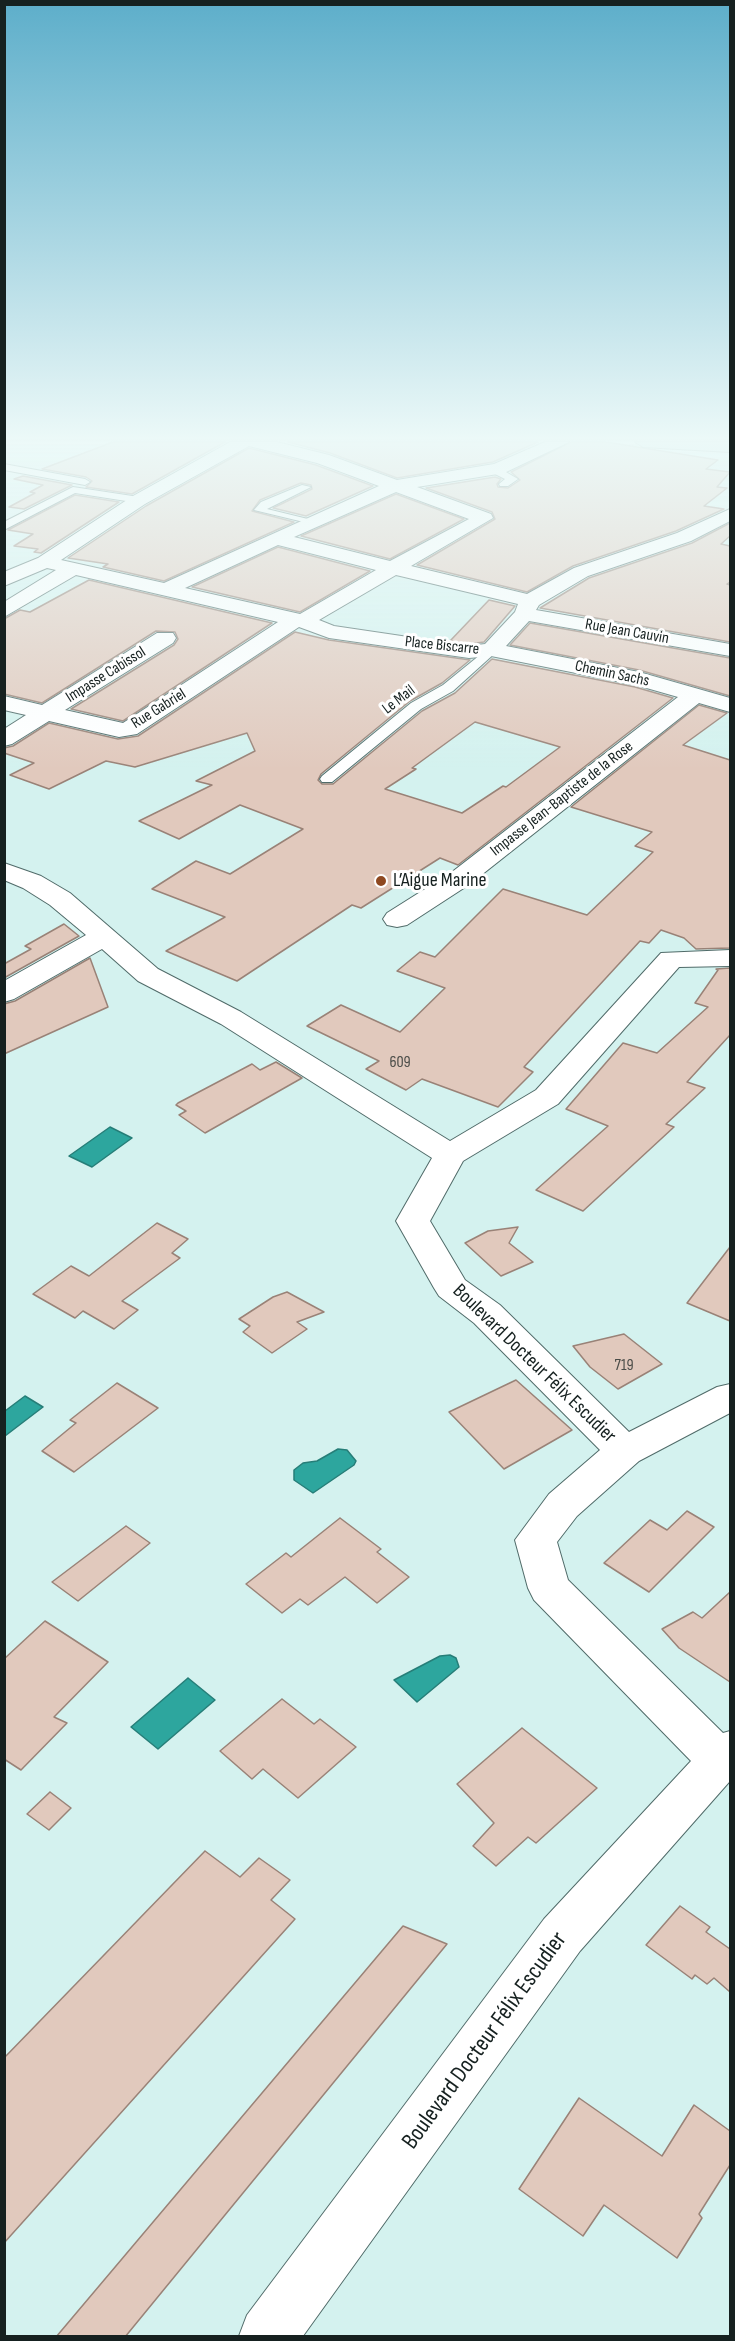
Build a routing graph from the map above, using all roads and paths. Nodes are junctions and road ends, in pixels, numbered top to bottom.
1 (61, 551) edge
2 (246, 551) edge
3 (328, 551) edge
4 (422, 551) edge
5 (642, 551) edge
6 (45, 562) junction
7 (393, 567) junction
8 (74, 568) junction
9 (4, 580) edge
10 (167, 589) junction
11 (527, 607) junction
12 (4, 611) edge
13 (299, 620) junction
14 (165, 638) dead end
15 (491, 650) junction
16 (730, 650) edge
17 (695, 695) junction
18 (4, 703) edge
19 (730, 705) edge
20 (47, 713) junction
21 (4, 739) edge
22 (327, 779) dead end
23 (4, 871) edge
24 (397, 919) dead end
25 (103, 937) junction
26 (730, 958) edge
27 (4, 993) edge
28 (450, 1155) junction
29 (730, 1397) edge
30 (625, 1451) junction
31 (725, 1754) edge
32 (268, 2337) edge

1 - 6 street
2 - 10 street
3 - 7 street
4 - 7 street
5 - 11 street, Place Biscarre
6 - 8 street, Place Biscarre
6 - 9 street
7 - 11 street
7 - 13 street
8 - 10 street, Place Biscarre
8 - 12 street
10 - 13 street, Place Biscarre
11 - 15 street, Place Biscarre
11 - 16 street, Rue Jean Cauvin
13 - 15 street, Place Biscarre
13 - 20 street, Rue Gabriel
14 - 20 street, Impasse Cabissol
15 - 17 street, Chemin Sachs
15 - 22 lane, Le Mail
17 - 19 street, Chemin Sachs
17 - 24 street, Impasse Jean-Baptiste de la Rose
18 - 20 street, Rue Gabriel
20 - 21 street, Impasse Cabissol
23 - 25 street
25 - 27 street
25 - 28 street
26 - 28 street
28 - 30 street, Boulevard Docteur Félix Escudier
29 - 30 street
30 - 31 street, Boulevard Docteur Félix Escudier
31 - 32 street, Boulevard Docteur Félix Escudier

